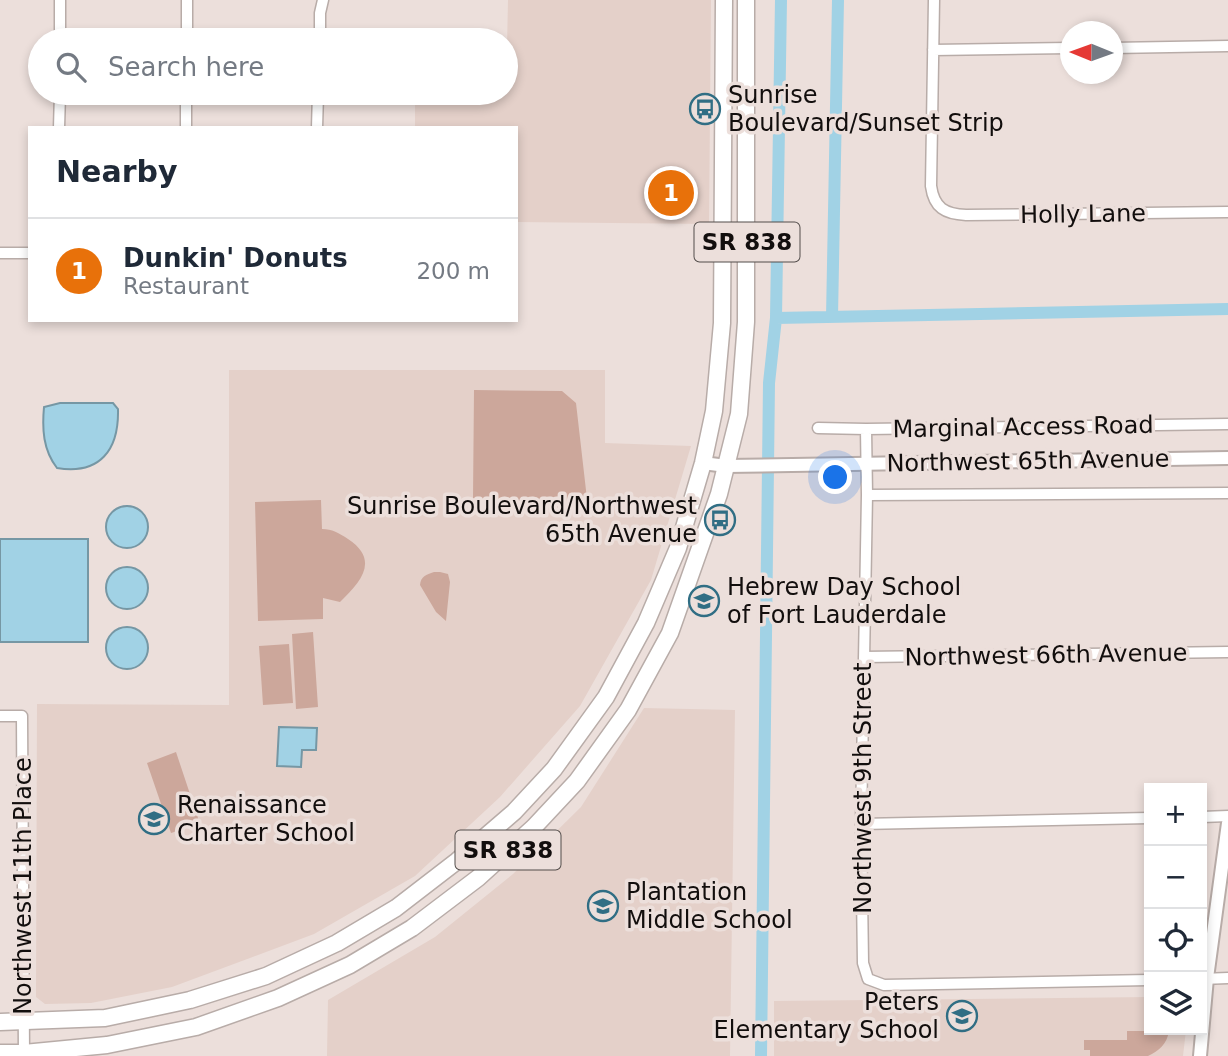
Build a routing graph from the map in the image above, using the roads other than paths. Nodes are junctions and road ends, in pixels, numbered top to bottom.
1 (60, 0) edge
2 (187, 0) edge
3 (323, 0) edge
4 (724, 0) edge
5 (746, 0) edge
6 (934, 0) edge
7 (60, 28) edge
8 (187, 28) edge
9 (320, 28) edge
10 (1228, 46) edge
11 (1060, 48) edge
12 (1123, 48) edge
13 (933, 50) junction
14 (60, 105) edge
15 (186, 105) edge
16 (318, 105) edge
17 (59, 126) edge
18 (186, 126) edge
19 (317, 126) edge
20 (1228, 212) edge
21 (0, 253) edge
22 (28, 253) edge
23 (1228, 424) edge
24 (818, 428) dead end
25 (866, 429) junction
26 (1228, 458) edge
27 (703, 463) junction
28 (867, 464) junction
29 (726, 466) junction
30 (1228, 493) edge
31 (867, 495) junction
32 (663, 583) junction
33 (1228, 652) edge
34 (864, 657) junction
35 (641, 686) junction
36 (0, 716) edge
37 (1228, 816) edge
38 (1207, 817) edge
39 (1144, 818) edge
40 (1228, 823) edge
41 (861, 824) junction
42 (343, 940) junction
43 (355, 961) junction
44 (1205, 972) edge
45 (1207, 978) edge
46 (1228, 978) edge
47 (1144, 979) edge
48 (0, 1022) edge
49 (24, 1022) junction
50 (1201, 1035) edge
51 (0, 1054) edge
52 (24, 1055) edge
53 (1200, 1056) edge

1 - 7 street
2 - 8 street
3 - 9 street
4 - 27 highway, SR 838
5 - 29 highway, SR 838
6 - 13 street
10 - 12 street
11 - 13 street
13 - 20 street, Holly Lane
14 - 17 street
15 - 18 street
16 - 19 street
21 - 22 street
23 - 25 street, Marginal Access Road
24 - 25 street, Marginal Access Road
25 - 28 street, Northwest 9th Street
26 - 28 street, Northwest 65th Avenue
27 - 29 street, Northwest 65th Avenue
27 - 32 highway, SR 838
28 - 29 street, Northwest 65th Avenue
28 - 31 street, Northwest 9th Street
29 - 35 highway, SR 838
30 - 31 street
31 - 34 street, Northwest 9th Street
32 - 35 highway
32 - 42 highway, SR 838
33 - 34 street, Northwest 66th Avenue
34 - 41 street, Northwest 9th Street
35 - 43 highway, SR 838
36 - 49 street, Northwest 11th Place
37 - 38 street
39 - 41 street
40 - 44 street
41 - 47 street, Northwest 9th Street
42 - 43 highway
42 - 49 highway, SR 838
43 - 52 highway, SR 838
45 - 46 street
48 - 49 highway, SR 838
49 - 52 street, Northwest 11th Place
50 - 53 street
51 - 52 highway, SR 838

